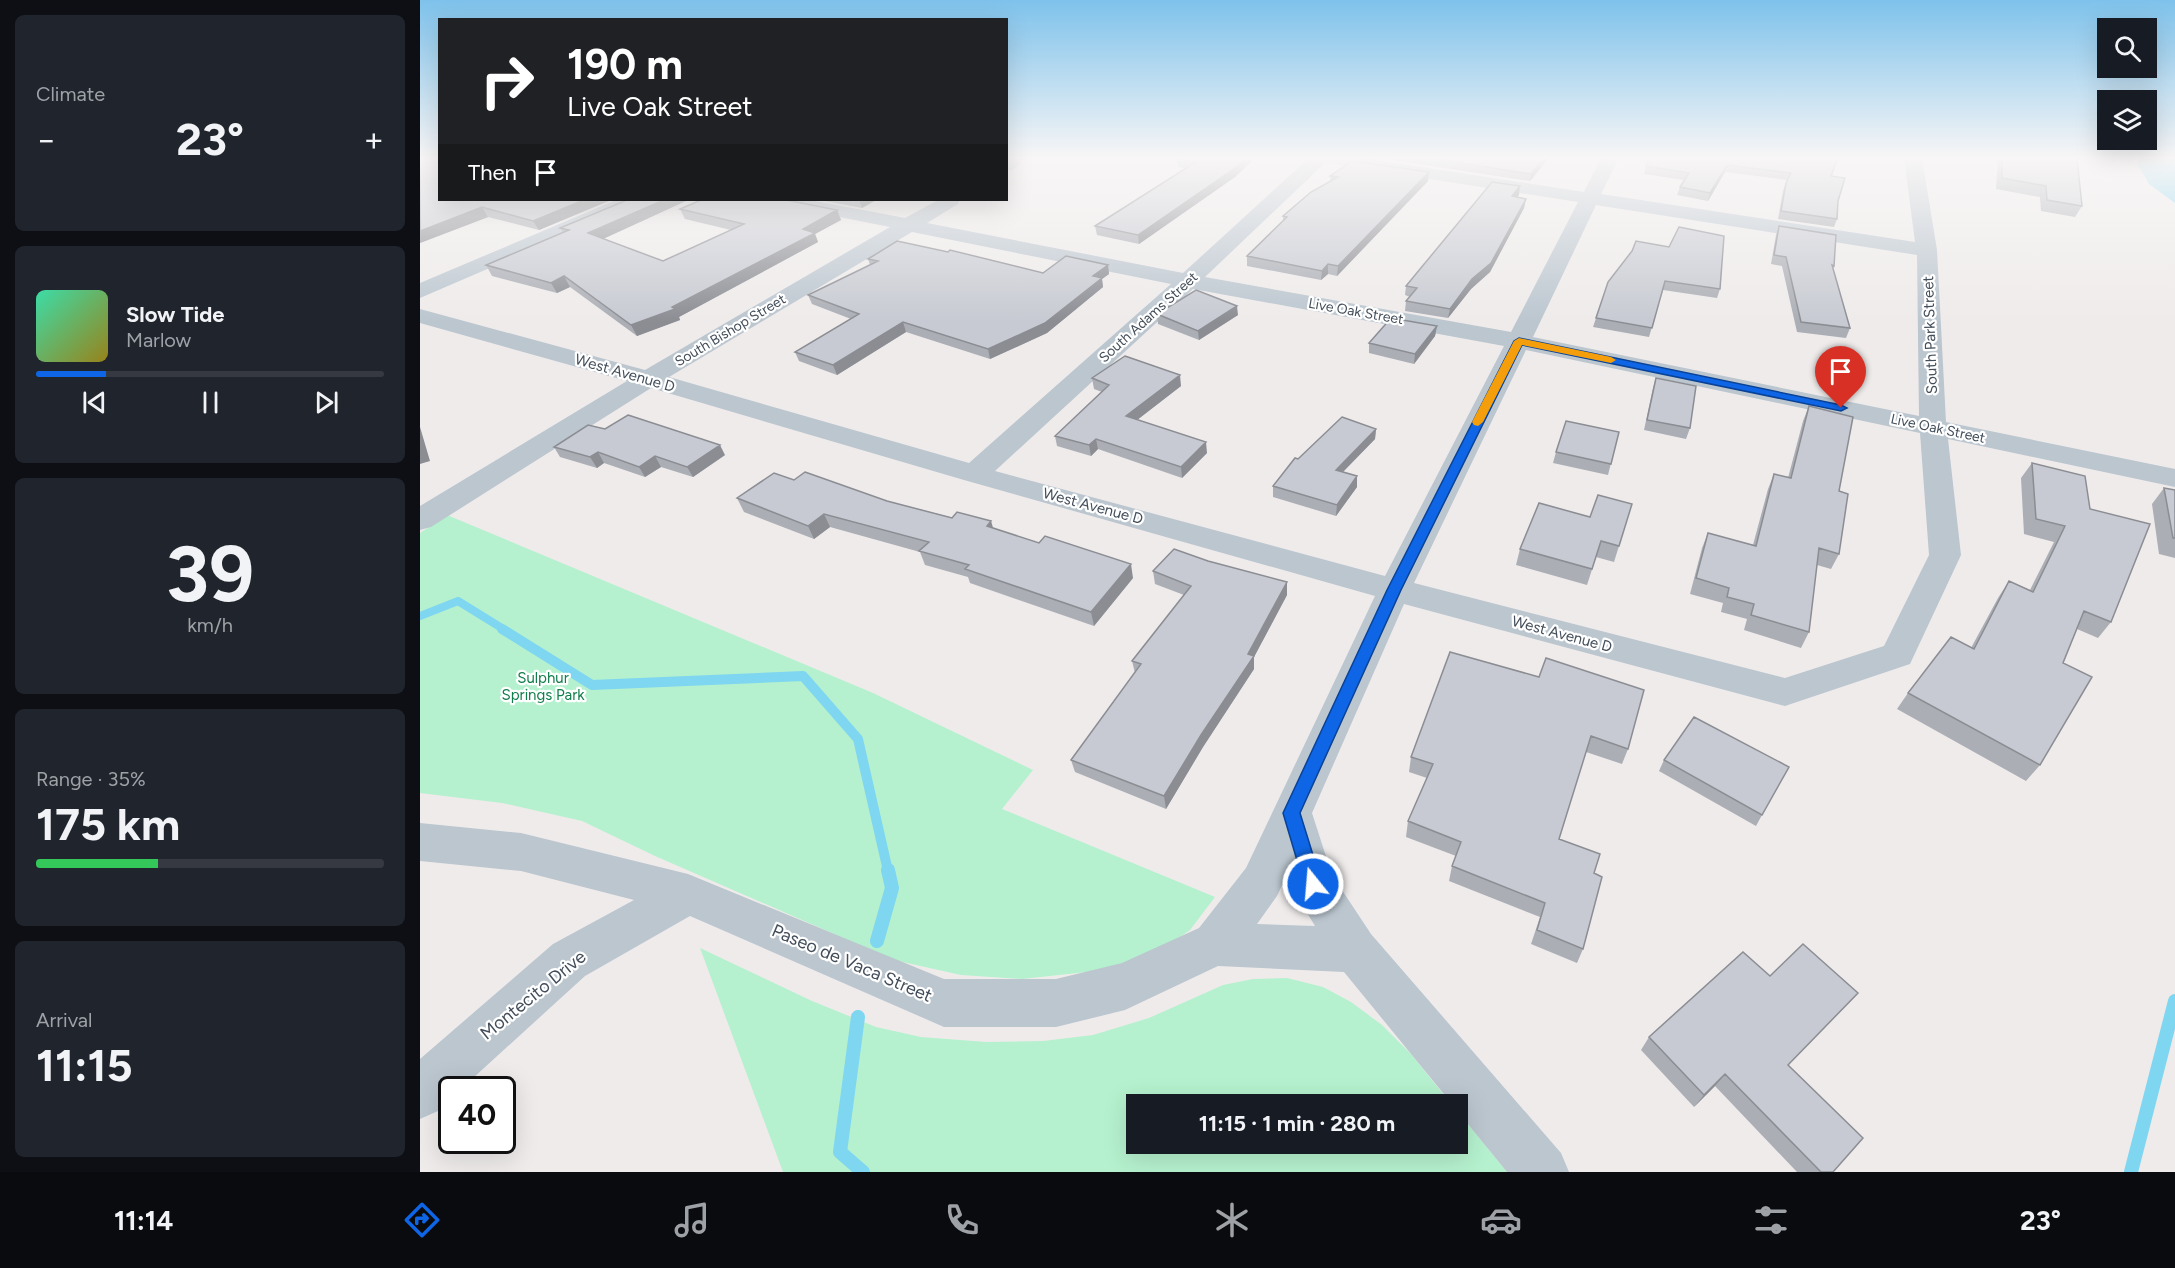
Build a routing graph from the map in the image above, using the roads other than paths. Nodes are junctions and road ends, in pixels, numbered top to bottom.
1 (602, 213) edge
2 (850, 213) edge
3 (929, 213) edge
4 (1261, 213) edge
5 (1583, 213) edge
6 (1685, 213) edge
7 (1921, 213) edge
8 (910, 224) junction
9 (1926, 250) junction
10 (1188, 281) junction
11 (420, 291) edge
12 (420, 316) edge
13 (1519, 341) junction
14 (648, 379) junction
15 (1934, 427) junction
16 (974, 474) junction
17 (2175, 478) edge
18 (420, 520) edge
19 (1394, 590) junction
20 (1768, 688) joint
21 (1291, 813) junction
22 (420, 842) edge
23 (688, 894) junction
24 (1215, 944) junction
25 (1355, 950) junction
26 (420, 1094) edge
27 (1542, 1172) edge

1 - 11 street
2 - 8 street, Live Oak Street
3 - 8 street, South Bishop Street
4 - 10 street, South Adams Street
5 - 13 street
6 - 9 street
7 - 9 street, South Park Street
8 - 10 street, Live Oak Street
8 - 14 street, South Bishop Street
9 - 15 street, South Park Street
10 - 13 street, Live Oak Street
10 - 16 street, South Adams Street
12 - 14 street, West Avenue D
13 - 15 street, Live Oak Street
13 - 19 street
14 - 16 street, West Avenue D
14 - 18 street, South Bishop Street
15 - 17 street, Live Oak Street
15 - 20 street, South Park Street
16 - 19 street, West Avenue D
19 - 20 street, West Avenue D
19 - 21 street
21 - 24 street
21 - 25 street
22 - 23 street, Paseo de Vaca Street
23 - 24 street, Paseo de Vaca Street
23 - 26 street, Montecito Drive
24 - 25 street, Paseo de Vaca Street
25 - 27 street

